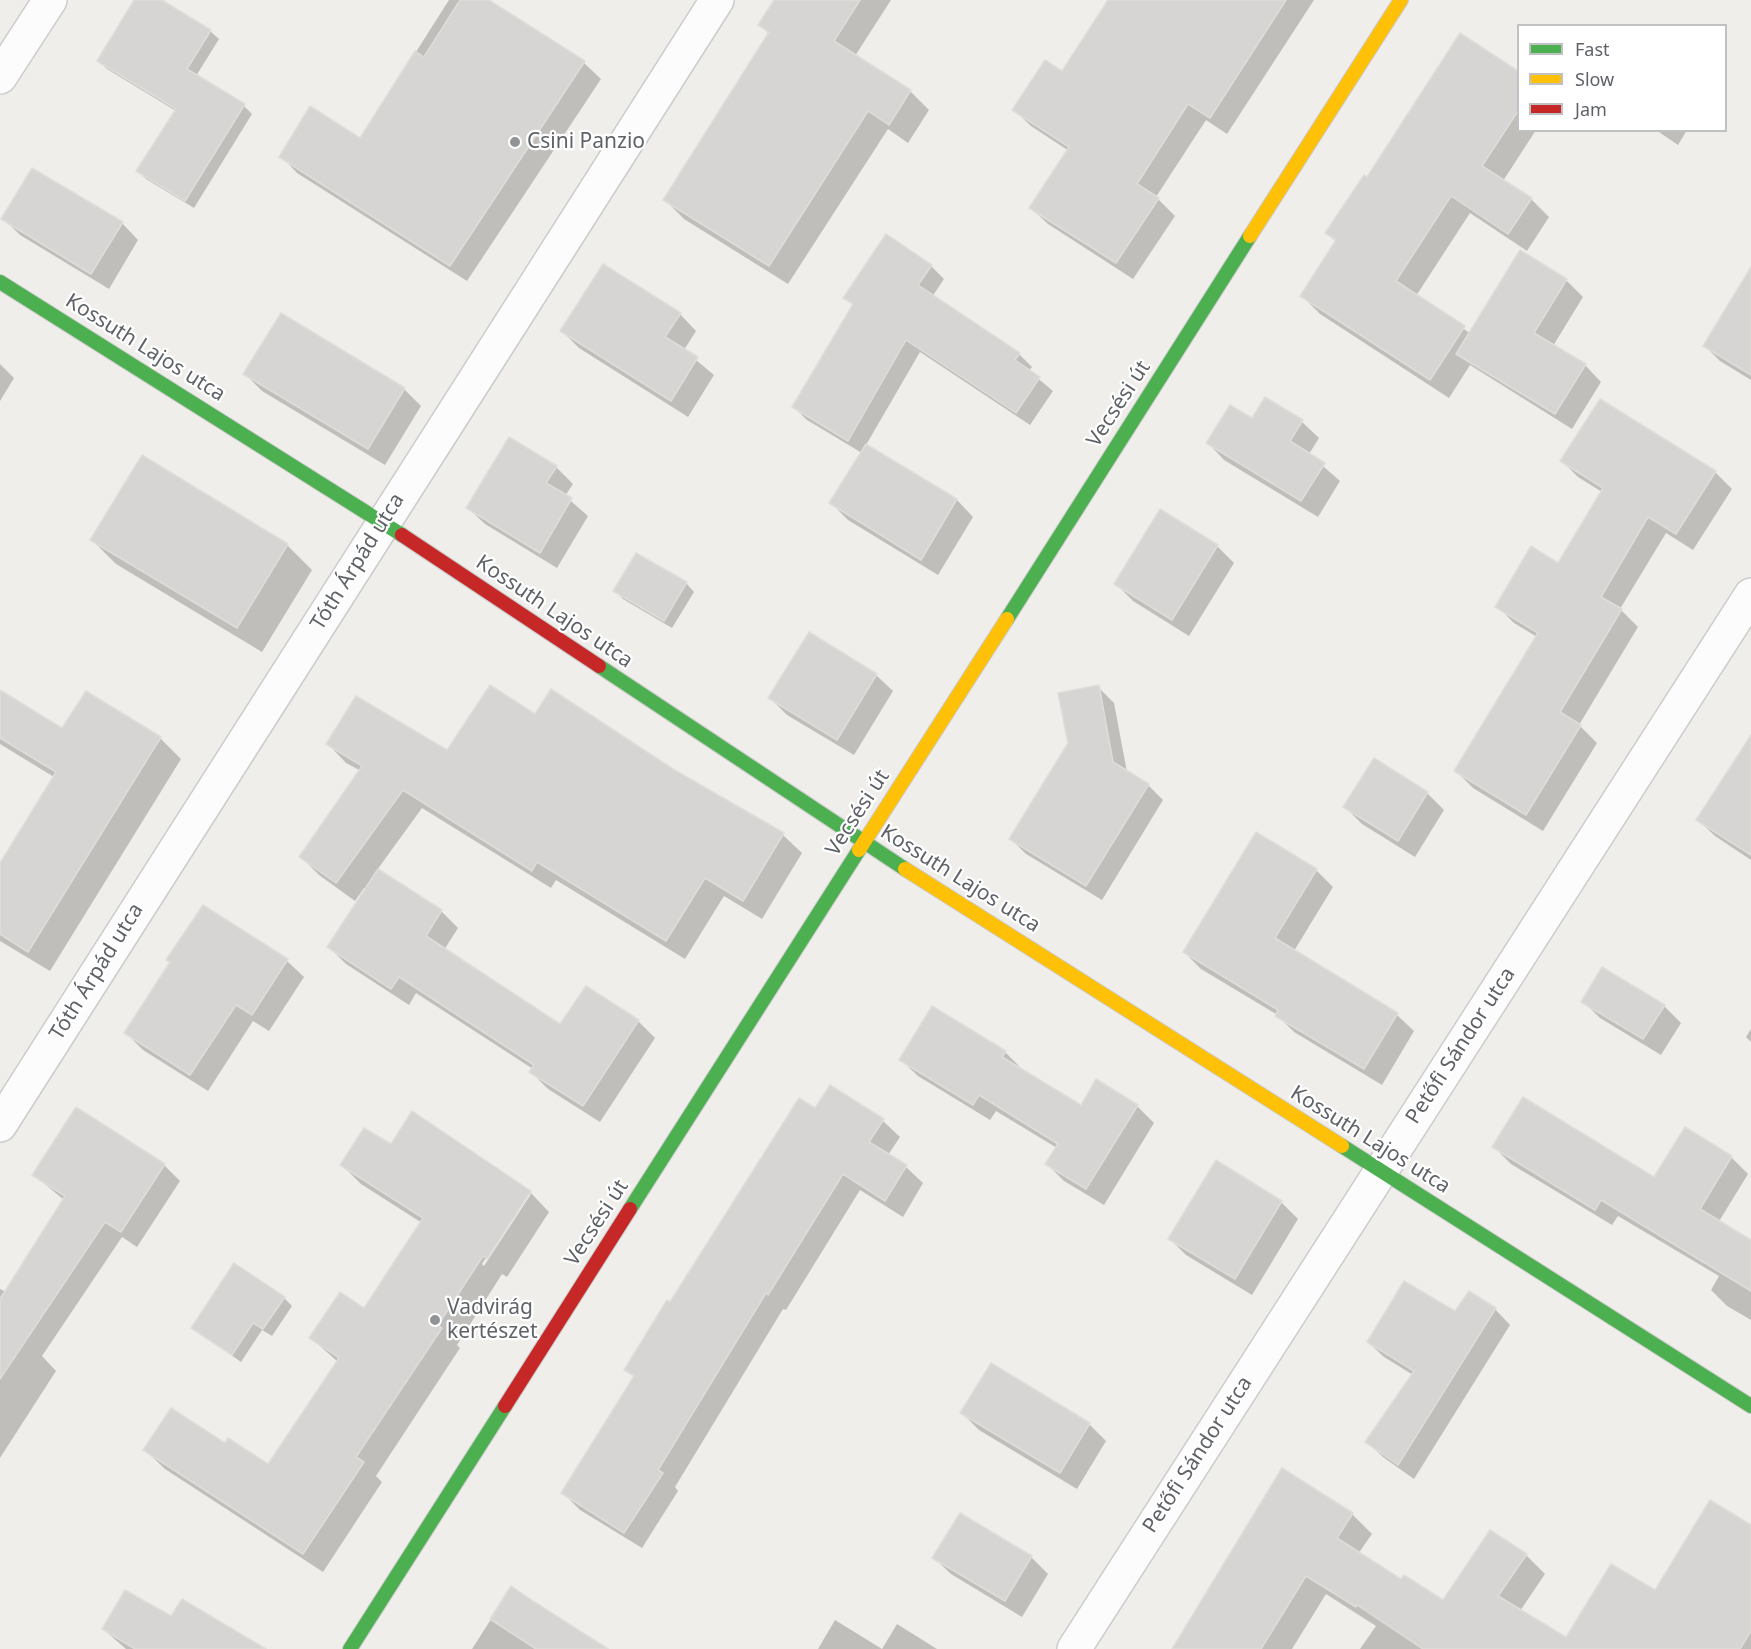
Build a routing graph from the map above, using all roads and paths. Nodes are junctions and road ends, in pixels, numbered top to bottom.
1 (50, 0) edge
2 (717, 0) edge
3 (1401, 0) edge
4 (0, 77) edge
5 (0, 282) edge
6 (383, 522) junction
7 (1751, 595) edge
8 (864, 843) junction
9 (0, 1125) edge
10 (1381, 1171) junction
11 (1751, 1406) edge
12 (350, 1649) edge
13 (1074, 1649) edge

1 - 4 street
2 - 6 street, Tóth Árpád utca
3 - 8 street, Vecsési út
5 - 6 street, Kossuth Lajos utca
6 - 8 street, Kossuth Lajos utca
6 - 9 street, Tóth Árpád utca
7 - 10 street, Petőfi Sándor utca
8 - 10 street, Kossuth Lajos utca
8 - 12 street, Vecsési út
10 - 11 street, Kossuth Lajos utca
10 - 13 street, Petőfi Sándor utca

